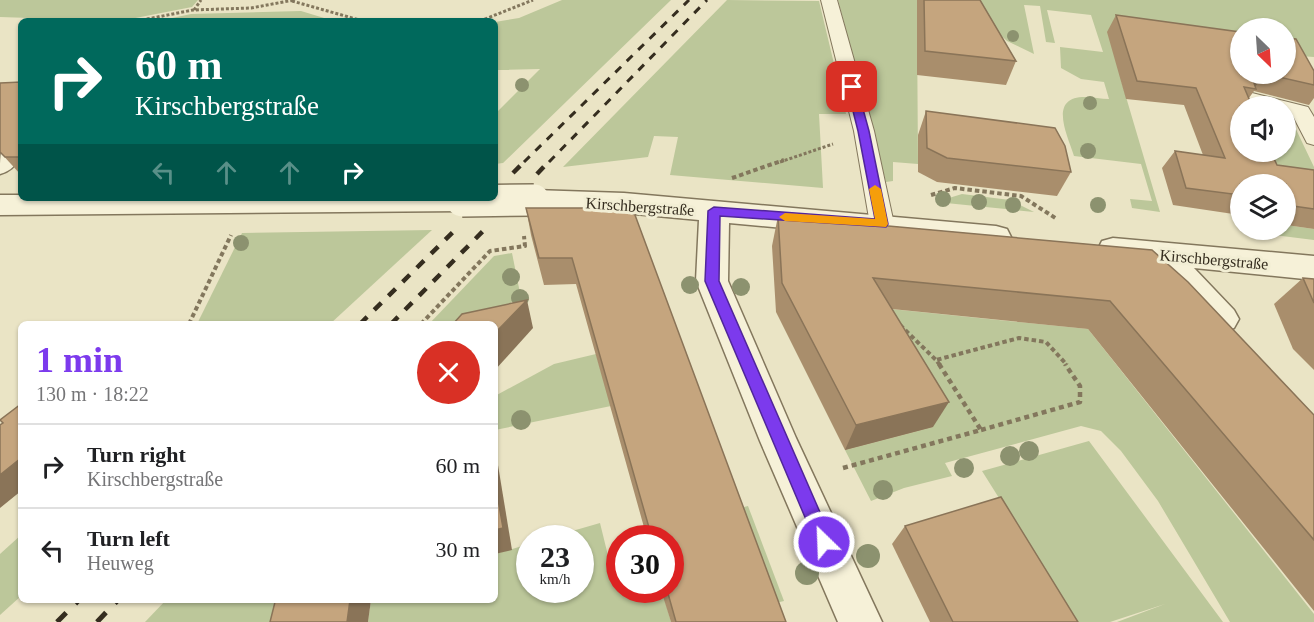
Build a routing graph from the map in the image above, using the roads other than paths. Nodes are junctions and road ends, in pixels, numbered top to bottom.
1 (829, 0) edge
2 (1296, 110) edge
3 (1314, 138) edge
4 (18, 140) edge
5 (0, 165) edge
6 (719, 196) junction
7 (498, 200) edge
8 (462, 201) edge
9 (0, 205) edge
10 (882, 224) junction
11 (1023, 240) edge
12 (1083, 246) edge
13 (1162, 254) junction
14 (1314, 268) edge
15 (1240, 338) edge
16 (860, 622) edge

1 - 10 lane
2 - 3 lane
4 - 5 street
6 - 7 street, Kirschbergstraße, bridge
6 - 10 street, Kirschbergstraße
6 - 16 street
8 - 9 street, Kirschbergstraße, bridge
10 - 11 street, Kirschbergstraße
12 - 13 street, Kirschbergstraße
13 - 14 street, Kirschbergstraße
13 - 15 street

